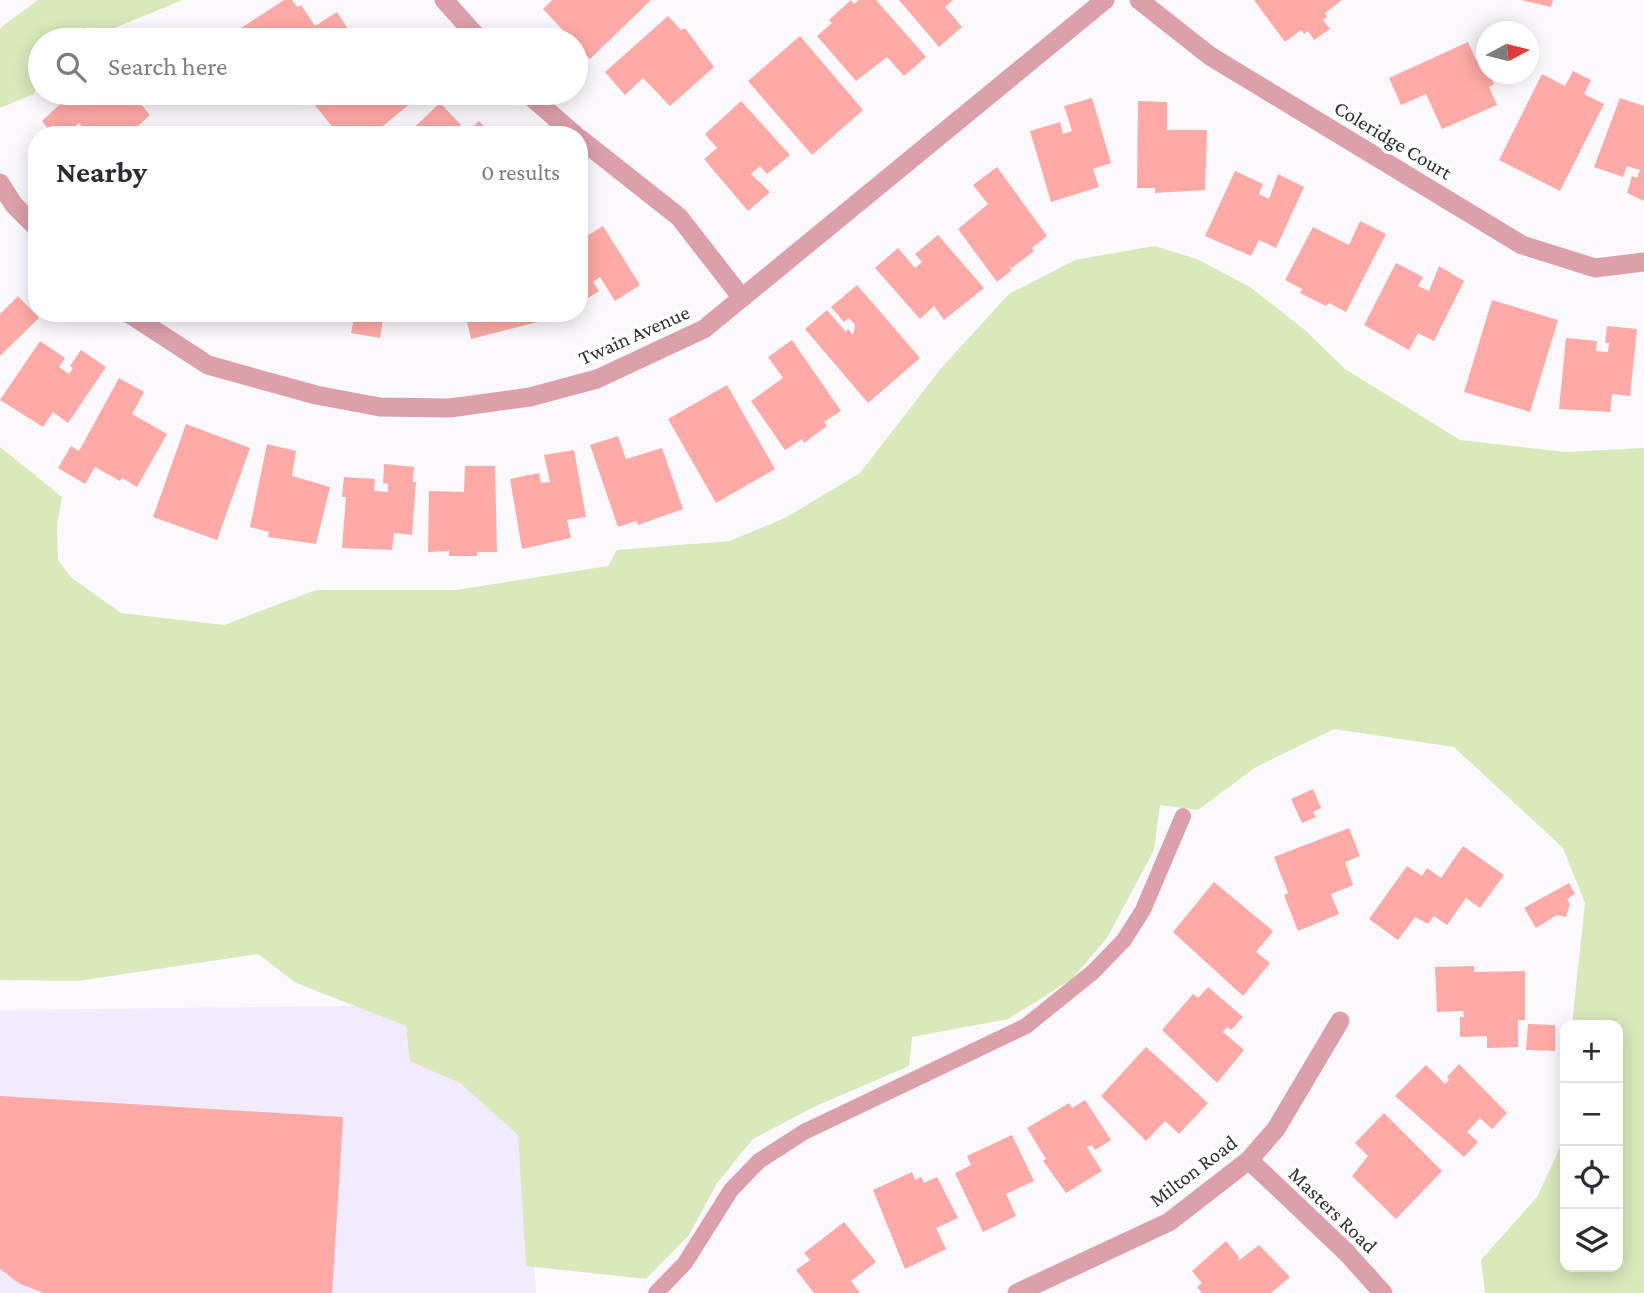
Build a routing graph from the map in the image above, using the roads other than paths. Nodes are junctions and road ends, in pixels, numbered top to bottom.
1 (444, 0) edge
2 (1105, 0) edge
3 (1139, 0) edge
4 (469, 28) edge
5 (541, 105) edge
6 (565, 126) edge
7 (588, 145) edge
8 (0, 183) edge
9 (28, 220) edge
10 (1644, 262) edge
11 (743, 298) junction
12 (142, 322) edge
13 (1183, 816) dead end
14 (1340, 1021) dead end
15 (1249, 1160) junction
16 (656, 1293) edge
17 (1017, 1293) edge
18 (1383, 1293) edge

1 - 4 street
2 - 11 street, Twain Avenue
3 - 10 street, Coleridge Court
5 - 6 street
7 - 11 street
8 - 9 street
11 - 12 street, Twain Avenue
13 - 16 lane
14 - 15 street, Milton Road
15 - 17 street, Milton Road
15 - 18 street, Masters Road

